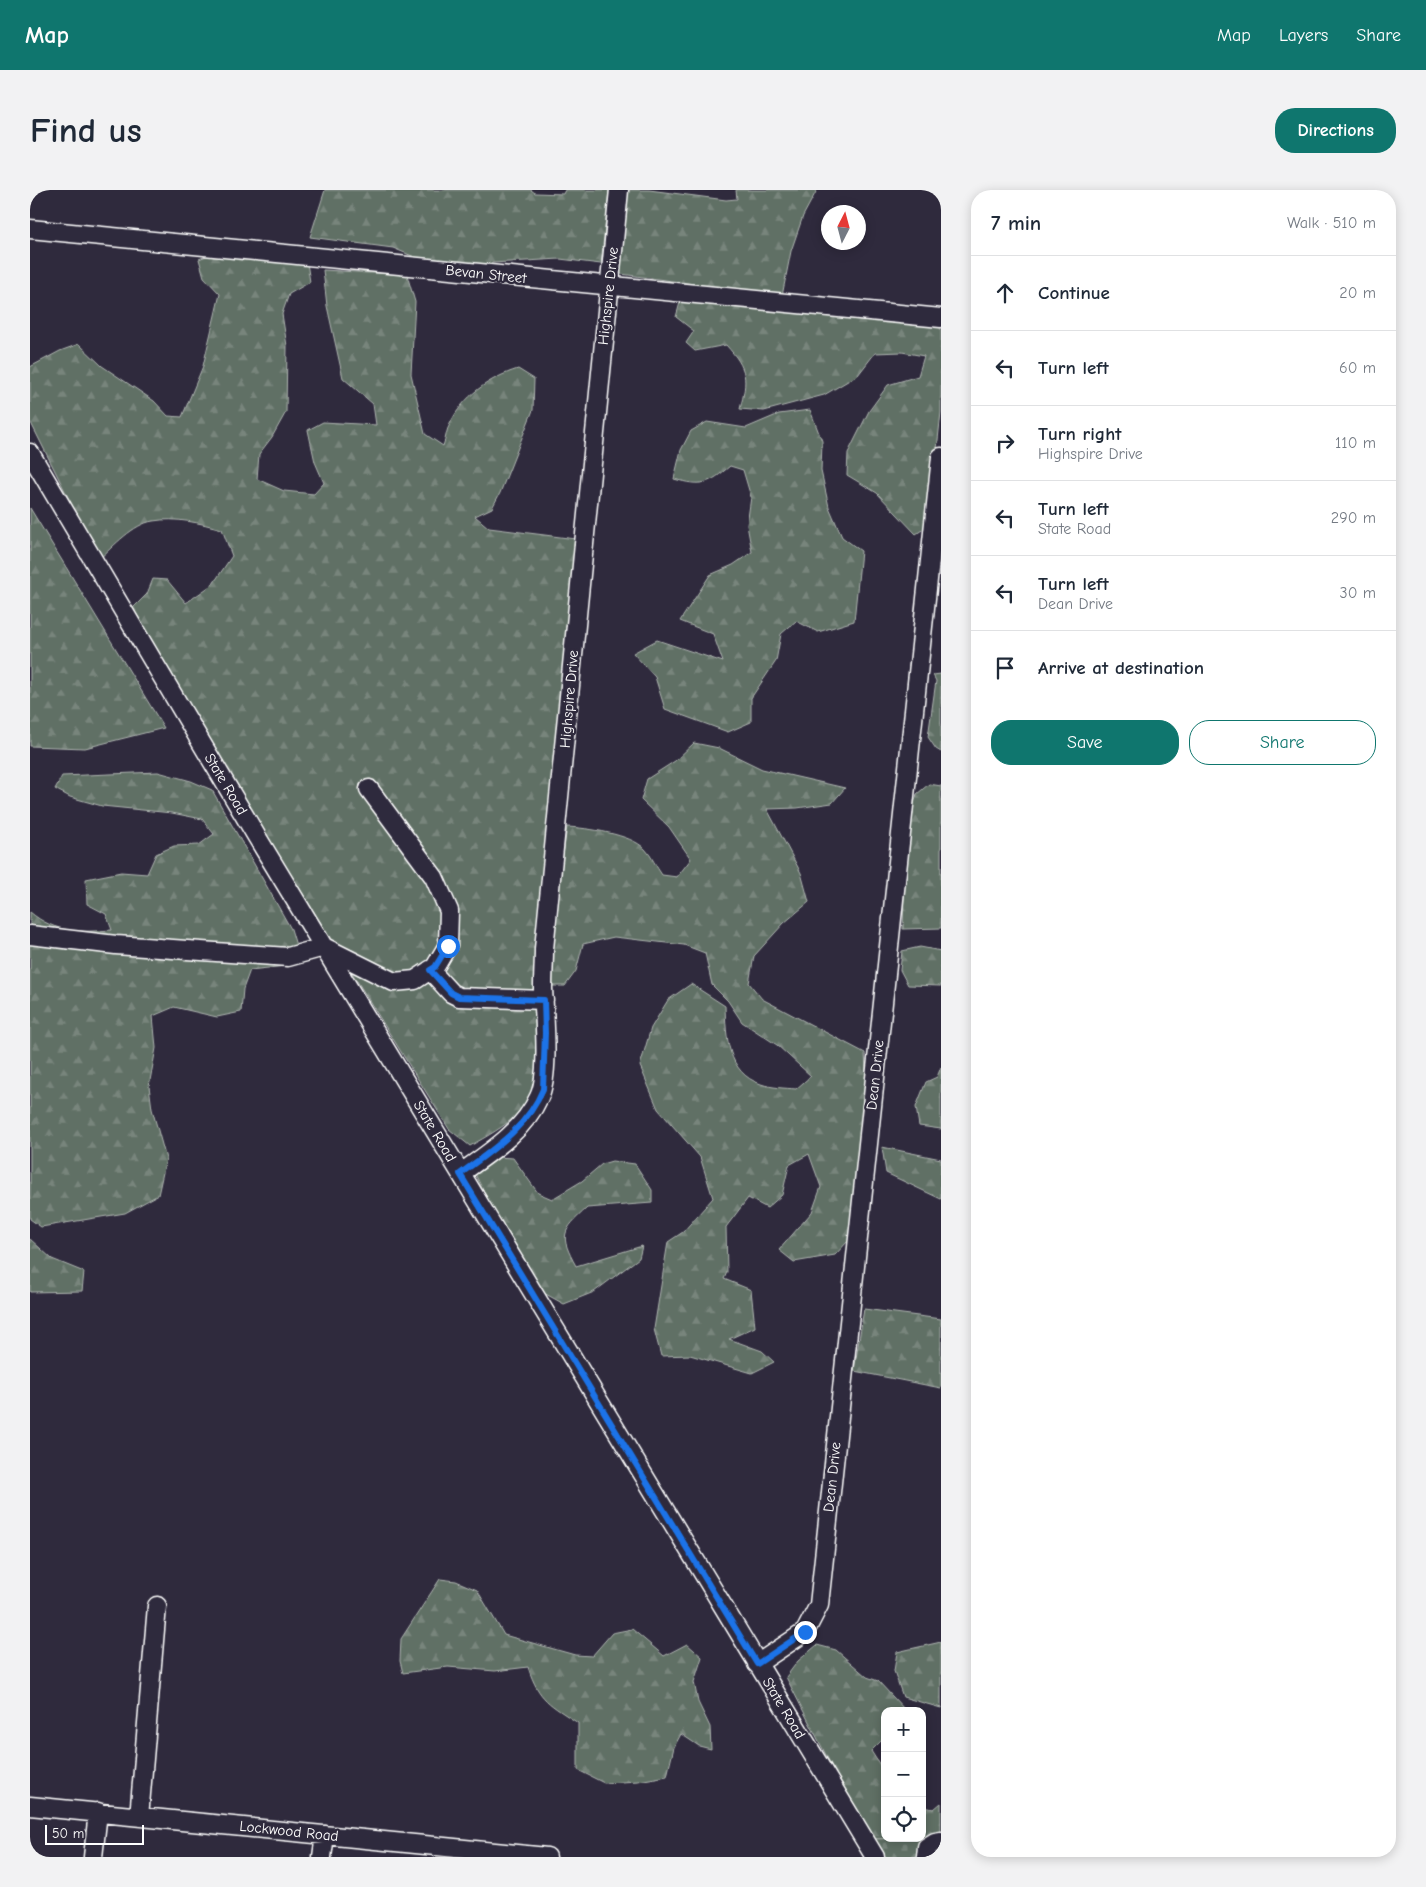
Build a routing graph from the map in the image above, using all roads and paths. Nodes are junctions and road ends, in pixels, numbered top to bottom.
1 (619, 190) edge
2 (30, 229) edge
3 (608, 286) junction
4 (941, 318) edge
5 (30, 453) edge
6 (941, 457) edge
7 (370, 789) dead end
8 (30, 935) edge
9 (324, 947) junction
10 (430, 970) junction
11 (544, 1000) junction
12 (460, 1174) junction
13 (157, 1606) dead end
14 (757, 1664) junction
15 (30, 1806) edge
16 (98, 1812) junction
17 (139, 1816) junction
18 (325, 1835) junction
19 (941, 1842) edge
20 (94, 1857) edge
21 (322, 1857) edge
22 (547, 1857) edge
23 (875, 1857) edge
24 (926, 1857) edge

1 - 3 street, Highspire Drive
2 - 3 street, Bevan Street
3 - 4 street, Bevan Street
3 - 11 street, Highspire Drive
5 - 9 street, State Road
6 - 14 street, Dean Drive
7 - 10 street
8 - 9 street
9 - 10 street
9 - 12 street, State Road
10 - 11 street
11 - 12 street, Highspire Drive
12 - 14 street, State Road
13 - 17 street
14 - 23 street, State Road
15 - 16 street, Lockwood Road
16 - 17 street, Lockwood Road
16 - 20 street
17 - 18 street, Lockwood Road
18 - 21 street
18 - 22 street, Lockwood Road
19 - 24 street

